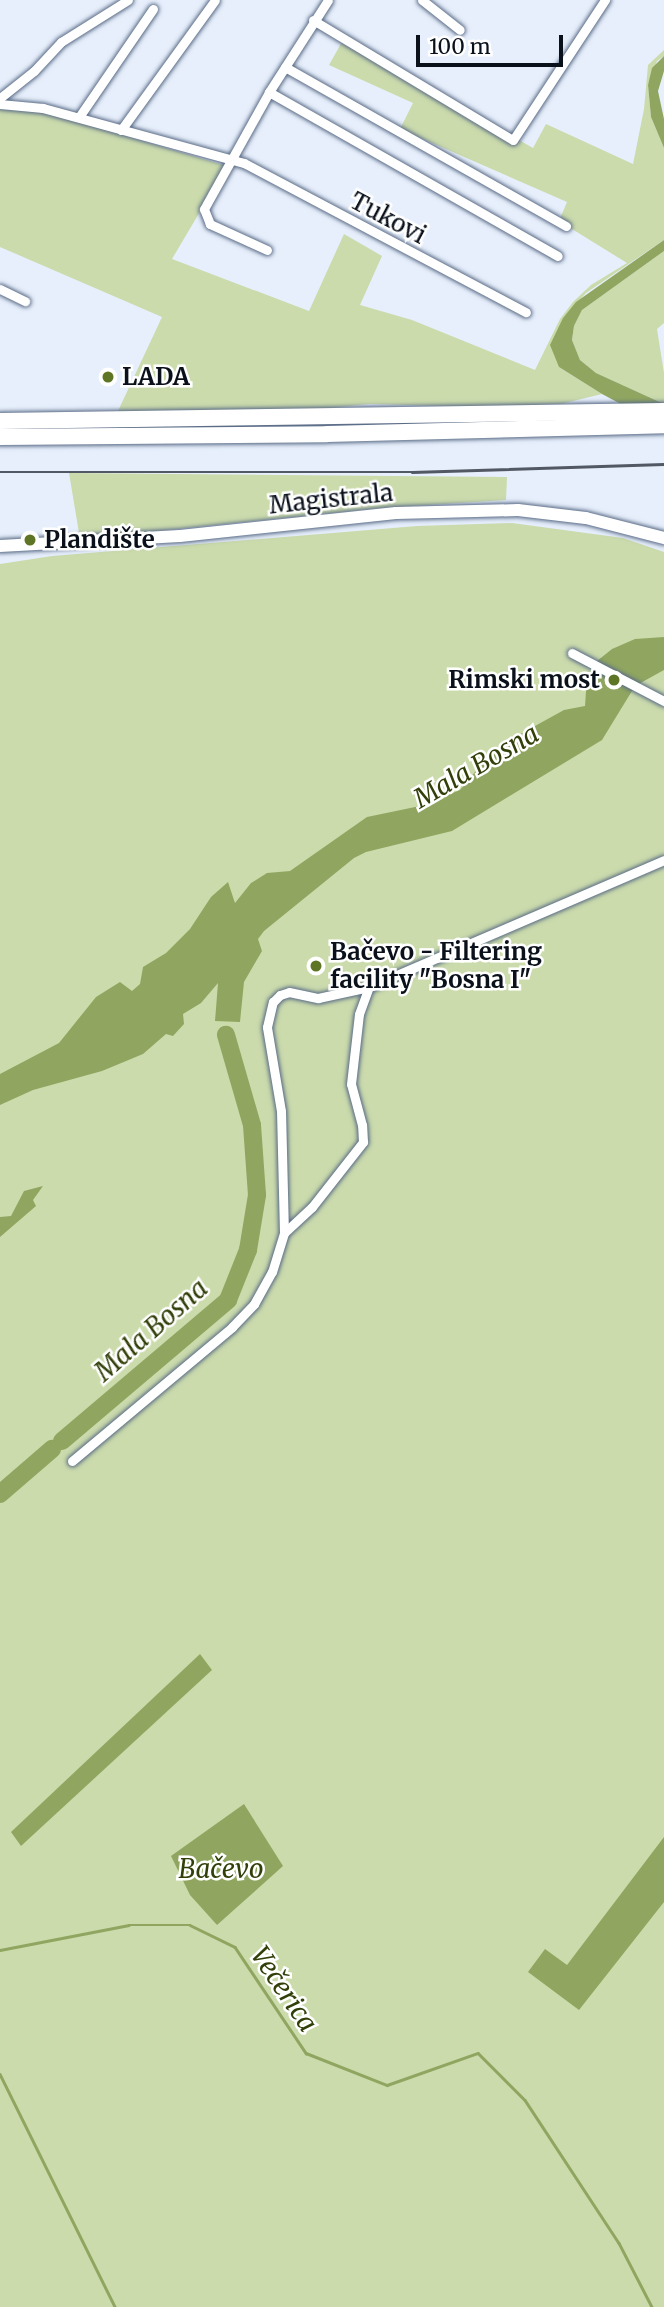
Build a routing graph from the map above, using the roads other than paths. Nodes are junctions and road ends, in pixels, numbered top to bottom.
1 (128, 0) edge
2 (215, 0) edge
3 (328, 0) edge
4 (422, 0) edge
5 (605, 0) edge
6 (153, 9) dead end
7 (313, 20) junction
8 (460, 30) dead end
9 (285, 67) junction
10 (270, 92) junction
11 (0, 98) edge
12 (0, 104) edge
13 (79, 117) junction
14 (121, 130) junction
15 (232, 161) junction
16 (566, 226) dead end
17 (267, 250) dead end
18 (558, 256) dead end
19 (0, 289) edge
20 (25, 301) dead end
21 (526, 313) dead end
22 (664, 411) edge
23 (607, 420) junction
24 (664, 425) edge
25 (0, 429) edge
26 (664, 538) edge
27 (0, 546) edge
28 (572, 653) dead end
29 (664, 701) edge
30 (664, 860) edge
31 (369, 988) junction
32 (284, 1233) junction
33 (72, 1461) dead end

1 - 11 street
2 - 14 street
3 - 7 street
4 - 8 street
5 - 7 street
6 - 13 street
7 - 9 street
9 - 10 street
9 - 16 street
10 - 15 street
10 - 18 street, Tukovi
12 - 13 street, Tukovi
13 - 14 street, Tukovi
14 - 15 street, Tukovi
15 - 17 street
15 - 21 street, Tukovi
19 - 20 street
22 - 23 highway
23 - 24 highway
23 - 25 highway
26 - 27 main road, Magistrala
28 - 29 street
30 - 31 street
31 - 32 street
31 - 32 street
32 - 33 street

